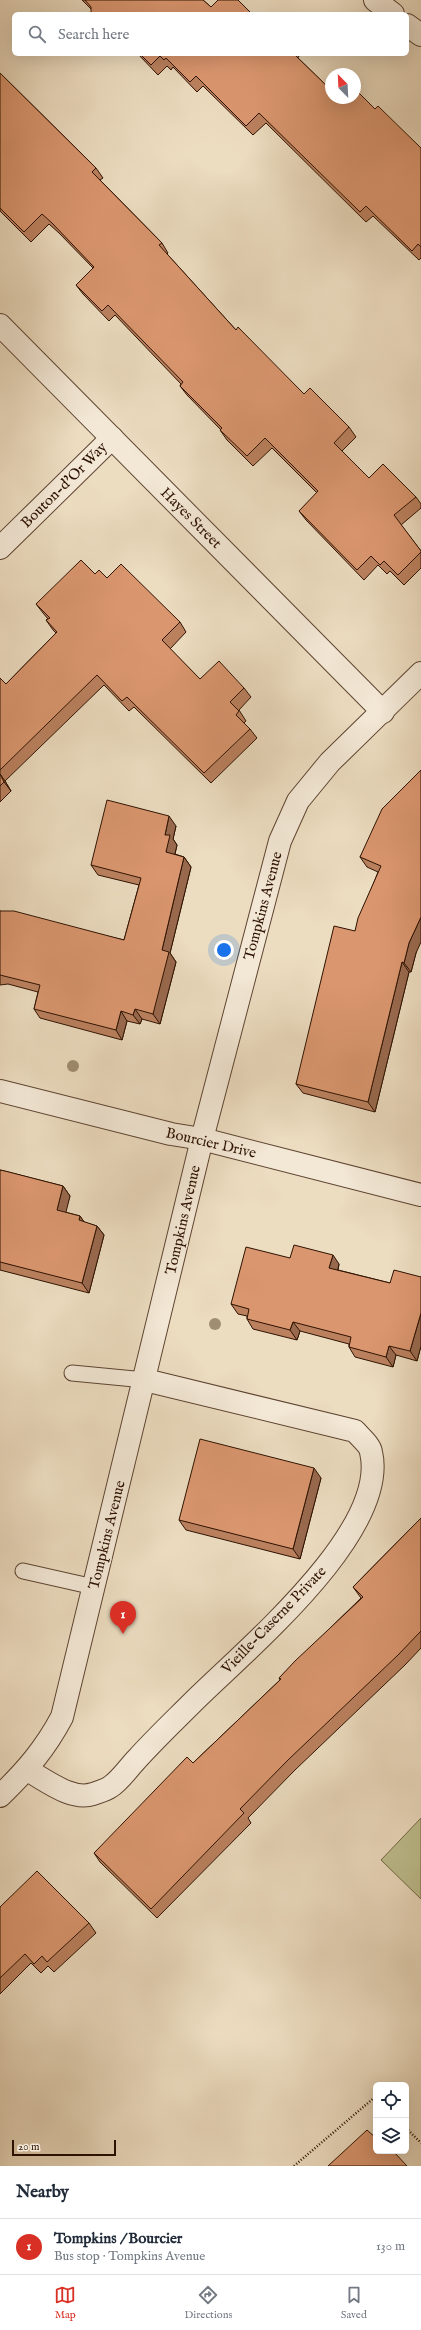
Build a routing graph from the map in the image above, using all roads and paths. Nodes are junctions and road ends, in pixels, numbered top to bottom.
1 (374, 0) edge
2 (390, 12) edge
3 (409, 26) edge
4 (421, 35) edge
5 (0, 325) edge
6 (112, 438) junction
7 (0, 548) edge
8 (421, 673) edge
9 (383, 712) junction
10 (0, 1091) edge
11 (202, 1139) junction
12 (421, 1195) edge
13 (72, 1373) dead end
14 (145, 1380) junction
15 (23, 1570) dead end
16 (94, 1588) junction
17 (27, 1770) junction
18 (0, 1796) edge
19 (373, 2099) edge
20 (409, 2131) edge
21 (421, 2143) edge
22 (294, 2166) edge

1 - 2 street
3 - 4 street
5 - 6 street, Hayes Street
6 - 7 street, Bouton-d'Or Way
6 - 9 street, Hayes Street
8 - 9 street, Tompkins Avenue
9 - 11 street, Tompkins Avenue
10 - 11 street, Bourcier Drive
11 - 12 street, Bourcier Drive
11 - 14 street, Tompkins Avenue
13 - 14 lane
14 - 16 street, Tompkins Avenue
14 - 17 street, Vieille-Caserne Private
15 - 16 lane
16 - 17 street, Tompkins Avenue
17 - 18 street, Tompkins Avenue
19 - 22 path
20 - 21 path

